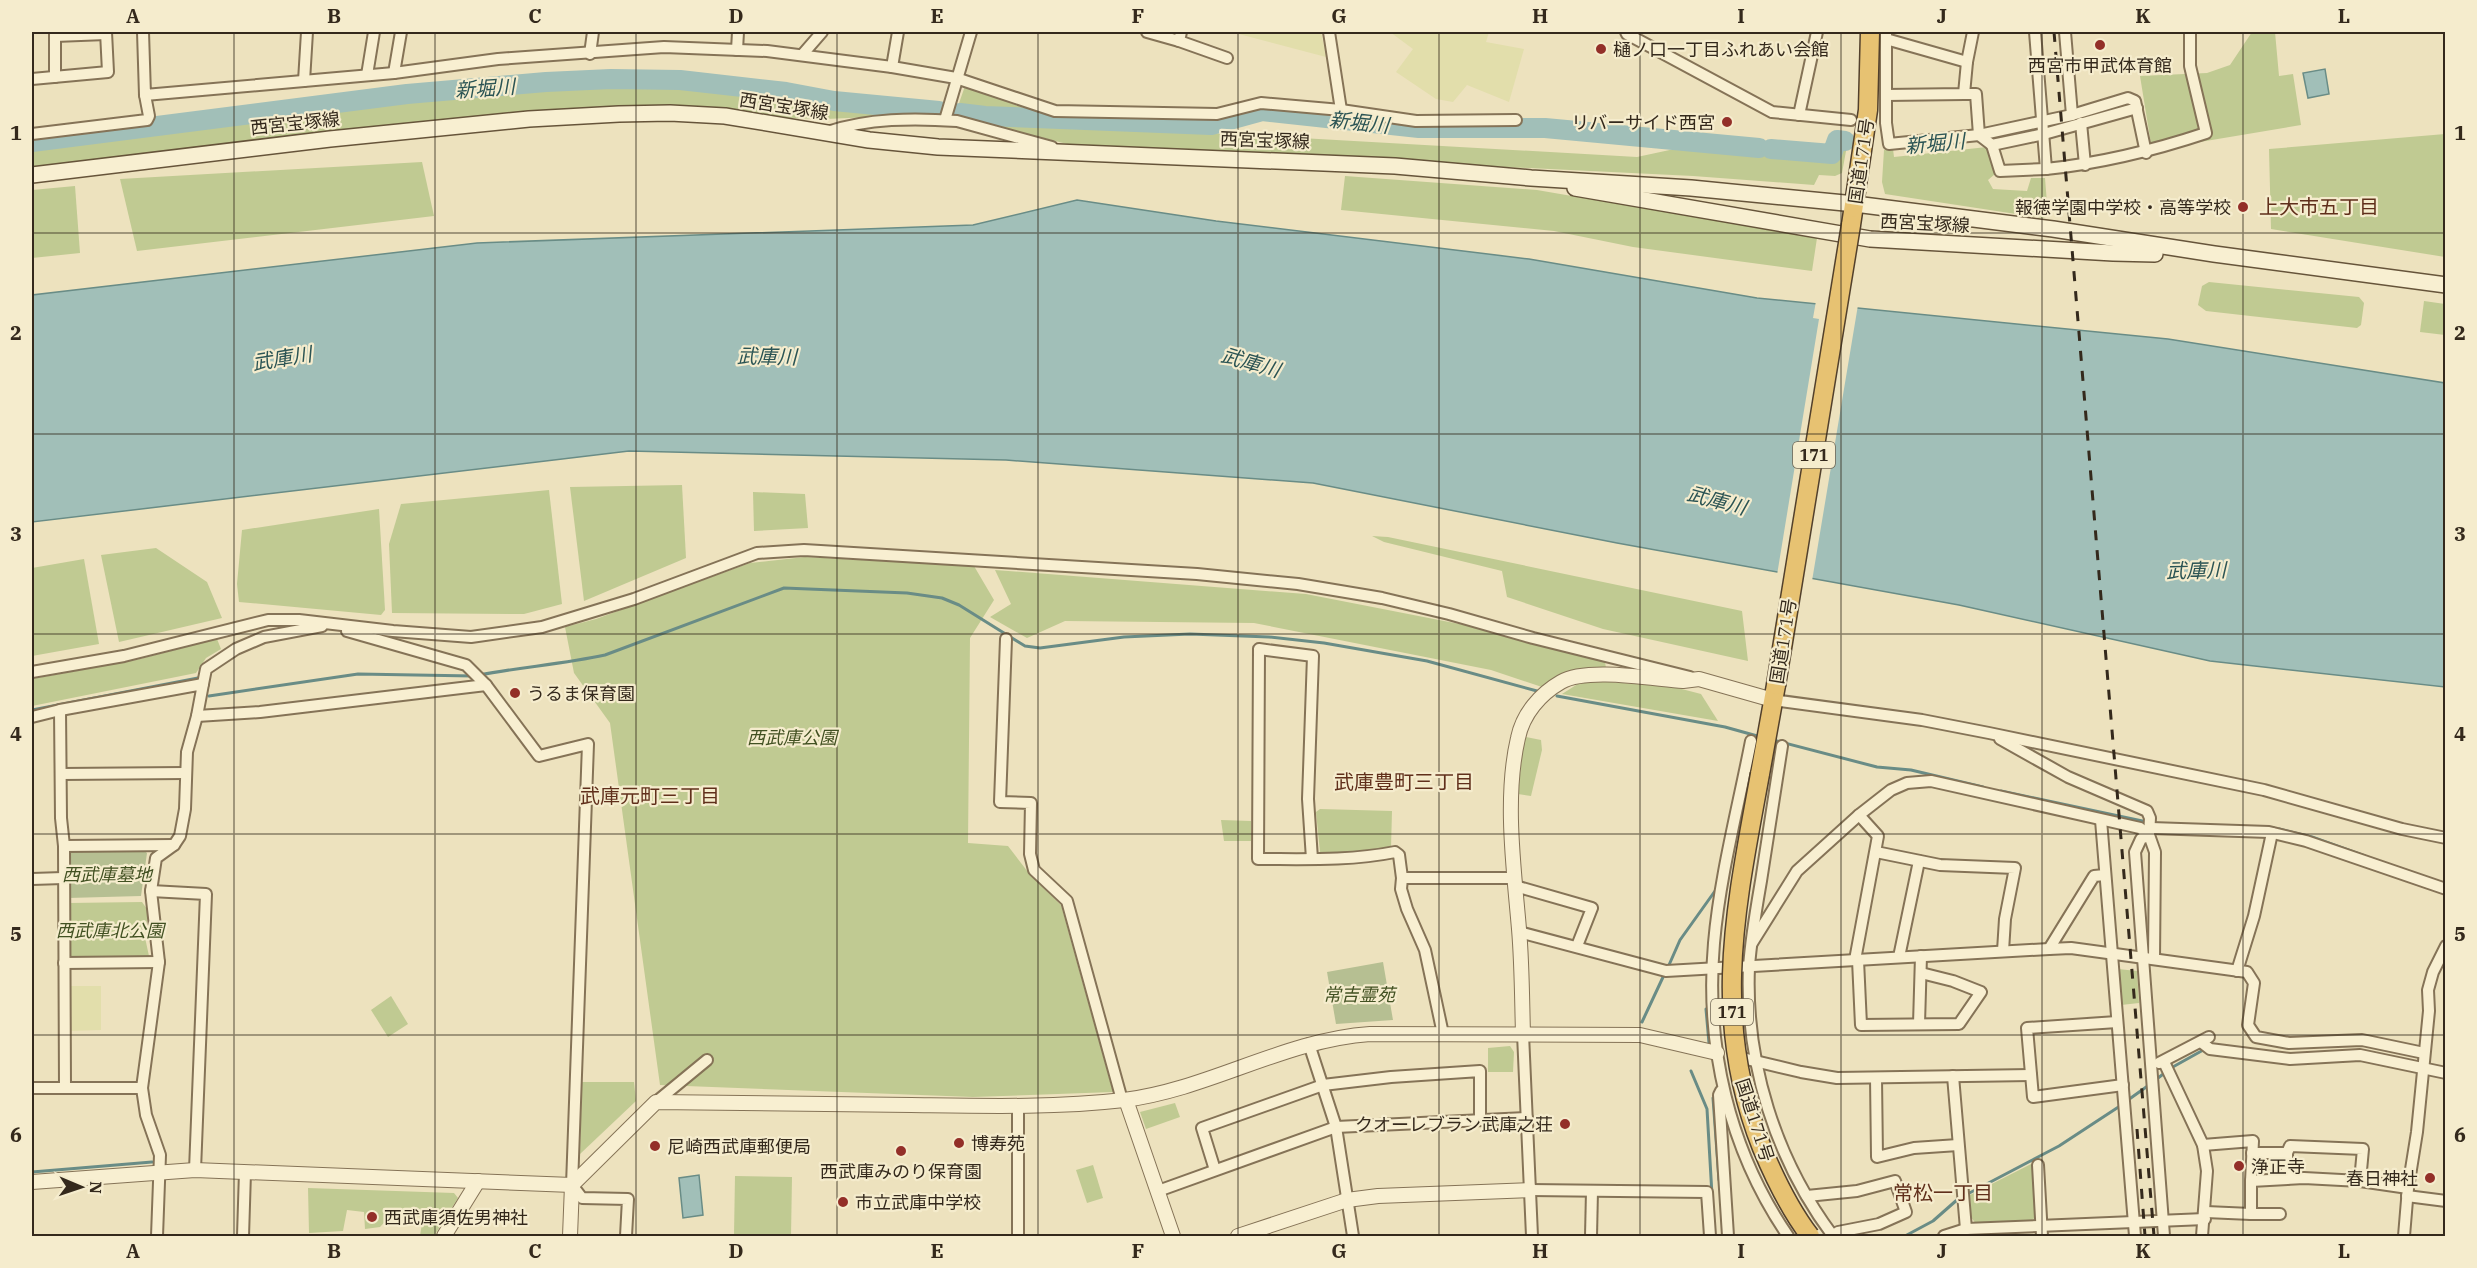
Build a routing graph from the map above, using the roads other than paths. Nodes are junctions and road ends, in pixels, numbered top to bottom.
1 (143, 32) edge
2 (306, 32) edge
3 (374, 32) edge
4 (401, 32) edge
5 (593, 32) edge
6 (738, 32) edge
7 (822, 32) edge
8 (898, 32) edge
9 (971, 32) edge
10 (1147, 32) edge
11 (1329, 32) edge
12 (1626, 32) edge
13 (1817, 32) edge
14 (1973, 32) edge
15 (2035, 32) edge
16 (2065, 32) edge
17 (2190, 32) edge
18 (106, 33) edge
19 (55, 34) edge
20 (1880, 34) edge
21 (1180, 36) edge
22 (737, 50) junction
23 (590, 54) junction
24 (802, 55) junction
25 (1227, 58) dead end
26 (1967, 62) junction
27 (892, 67) junction
28 (394, 73) junction
29 (367, 75) junction
30 (55, 77) junction
31 (956, 78) junction
32 (32, 79) edge
33 (304, 81) junction
34 (1964, 94) junction
35 (145, 95) junction
36 (1886, 95) junction
37 (2137, 108) junction
38 (1341, 110) junction
39 (1799, 115) junction
40 (2072, 115) junction
41 (945, 120) junction
42 (1516, 120) dead end
43 (1851, 120) dead end
44 (2043, 122) junction
45 (2081, 123) junction
46 (826, 132) junction
47 (32, 134) edge
48 (2044, 134) junction
49 (1980, 135) junction
50 (1992, 145) junction
51 (2146, 153) junction
52 (1075, 154) junction
53 (2085, 165) junction
54 (2046, 169) junction
55 (32, 176) edge
56 (1531, 178) junction
57 (1855, 204) junction
58 (2214, 254) junction
59 (2445, 285) edge
60 (328, 623) junction
61 (1006, 639) dead end
62 (32, 672) edge
63 (1699, 679) junction
64 (203, 684) junction
65 (486, 685) junction
66 (1774, 693) junction
67 (60, 710) junction
68 (197, 716) junction
69 (32, 717) edge
70 (1989, 733) junction
71 (1750, 741) dead end
72 (1782, 746) dead end
73 (185, 773) junction
74 (61, 774) junction
75 (1859, 815) junction
76 (2101, 820) junction
77 (2150, 827) junction
78 (2272, 833) junction
79 (2443, 838) edge
80 (174, 844) junction
81 (64, 846) junction
82 (1876, 852) junction
83 (1312, 859) junction
84 (1919, 861) junction
85 (2105, 875) junction
86 (63, 878) junction
87 (1402, 878) junction
88 (32, 879) edge
89 (1514, 882) junction
90 (2445, 889) edge
91 (151, 891) junction
92 (1519, 932) junction
93 (1752, 944) junction
94 (1577, 946) junction
95 (2445, 946) edge
96 (2049, 949) junction
97 (2003, 951) junction
98 (2111, 953) junction
99 (1921, 956) junction
100 (1899, 957) junction
101 (2148, 958) junction
102 (1857, 960) junction
103 (159, 962) junction
104 (64, 963) junction
105 (1749, 966) junction
106 (1712, 968) junction
107 (2237, 971) junction
108 (1921, 973) junction
109 (2117, 1022) junction
110 (1919, 1024) junction
111 (1443, 1034) junction
112 (1523, 1034) junction
113 (1309, 1044) junction
114 (1717, 1053) junction
115 (2424, 1053) junction
116 (707, 1060) dead end
117 (1757, 1060) junction
118 (2150, 1064) junction
119 (2167, 1067) junction
120 (2422, 1069) junction
121 (2445, 1073) edge
122 (2031, 1075) junction
123 (1953, 1077) junction
124 (1876, 1078) junction
125 (1323, 1085) junction
126 (2123, 1085) junction
127 (32, 1088) edge
128 (66, 1088) junction
129 (142, 1088) junction
130 (1722, 1088) junction
131 (1124, 1100) junction
132 (656, 1102) junction
133 (1018, 1106) junction
134 (1527, 1118) junction
135 (1480, 1119) junction
136 (1336, 1127) junction
137 (2203, 1144) junction
138 (1958, 1145) junction
139 (2252, 1153) junction
140 (2287, 1153) junction
141 (2038, 1165) dead end
142 (195, 1170) junction
143 (1215, 1170) junction
144 (159, 1172) junction
145 (245, 1172) junction
146 (2287, 1179) junction
147 (2360, 1180) junction
148 (478, 1181) junction
149 (2251, 1181) junction
150 (32, 1182) edge
151 (572, 1185) junction
152 (1530, 1190) junction
153 (1158, 1191) junction
154 (1592, 1191) junction
155 (2408, 1192) junction
156 (1807, 1196) junction
157 (1347, 1200) junction
158 (2445, 1201) edge
159 (2251, 1214) junction
160 (2280, 1214) dead end
161 (2205, 1215) junction
162 (2134, 1220) junction
163 (2163, 1220) junction
164 (1966, 1229) junction
165 (2042, 1231) edge
166 (157, 1236) edge
167 (243, 1236) edge
168 (444, 1236) edge
169 (570, 1236) edge
170 (626, 1236) edge
171 (1018, 1236) edge
172 (1173, 1236) edge
173 (1238, 1236) edge
174 (1353, 1236) edge
175 (1532, 1236) edge
176 (1591, 1236) edge
177 (1710, 1236) edge
178 (1728, 1236) edge
179 (1788, 1236) edge
180 (1810, 1236) edge
181 (1833, 1236) edge
182 (1944, 1236) edge
183 (2135, 1236) edge
184 (2164, 1236) edge
185 (2202, 1236) edge
186 (2404, 1236) edge

1 - 35 street
2 - 33 street
3 - 29 street
4 - 28 street
5 - 23 street
6 - 22 street
7 - 24 street
8 - 27 street
9 - 31 street
10 - 21 street
11 - 38 street
12 - 39 street
13 - 39 street
14 - 26 street
15 - 44 street
16 - 40 street
17 - 51 street
18 - 19 street
18 - 30 street
19 - 30 street
20 - 26 street
20 - 36 street
20 - 57 highway, 国道171号 / 171
21 - 25 street
22 - 23 street
22 - 24 street
23 - 28 street
24 - 27 street
26 - 34 street
27 - 31 street
28 - 29 street
29 - 33 street
30 - 32 street
31 - 38 street
31 - 41 street
33 - 35 street
34 - 36 street
34 - 49 street
35 - 47 street
36 - 49 street
37 - 40 street
37 - 45 street
37 - 51 street
38 - 42 street
39 - 43 street
40 - 44 street
41 - 46 street
41 - 52 street
44 - 48 street
44 - 49 street
45 - 48 street
45 - 53 street
46 - 52 main road, 西宮宝塚線
46 - 55 main road, 西宮宝塚線
48 - 50 street
48 - 54 street
49 - 50 street
50 - 54 street
51 - 53 street
52 - 56 main road, 西宮宝塚線
53 - 54 street
56 - 57 main road, 西宮宝塚線
56 - 58 main road, 西宮宝塚線
57 - 58 main road, 西宮宝塚線
57 - 66 highway, 国道171号 / 171, bridge
58 - 59 main road, 西宮宝塚線
60 - 62 street
60 - 63 street
60 - 64 street
60 - 65 street
61 - 131 street
63 - 66 street
63 - 89 street
64 - 67 street
64 - 68 street
65 - 68 street
65 - 151 street
66 - 70 street
66 - 180 highway, 国道171号 / 171, bridge
67 - 69 street
67 - 74 street
68 - 73 street
70 - 77 street
70 - 79 street
71 - 106 street
72 - 93 street
73 - 74 street
73 - 80 street
74 - 81 street
75 - 76 street
75 - 82 street
75 - 93 street
76 - 77 street
76 - 85 street
77 - 78 street
77 - 101 street
77 - 101 street
78 - 90 street
78 - 107 street
80 - 81 street
80 - 91 street
81 - 86 street
82 - 84 street
82 - 102 street
83 - 83 street
83 - 87 street
84 - 97 street
84 - 100 street
85 - 96 street
85 - 98 street
86 - 88 street
86 - 104 street
87 - 89 street
87 - 111 street
89 - 92 street
89 - 94 street
91 - 103 street
91 - 142 street
92 - 94 street
92 - 112 street
93 - 105 street
94 - 106 street
95 - 115 street
96 - 97 street
96 - 98 street
97 - 99 street
98 - 101 street
98 - 109 street
99 - 100 street
99 - 108 street
100 - 102 street
101 - 107 street
101 - 118 street
102 - 105 street
102 - 110 street
103 - 104 street
103 - 129 street
104 - 128 street
105 - 106 street
105 - 117 street
106 - 114 street
107 - 115 street
108 - 110 street
108 - 110 street
109 - 122 street
109 - 126 street
111 - 112 street
111 - 113 street
112 - 114 street
112 - 134 street
113 - 125 street
113 - 131 street
114 - 117 street
114 - 130 street
115 - 120 street
116 - 132 street
117 - 124 street
117 - 156 street
118 - 119 street
118 - 163 street
119 - 120 street
119 - 137 street
120 - 121 street
120 - 155 street
122 - 123 street
122 - 126 street
123 - 124 street
123 - 138 street
124 - 138 street
125 - 135 street
125 - 136 street
125 - 143 street
126 - 162 street
127 - 128 street
128 - 129 street
129 - 144 street
130 - 178 street
130 - 179 street
131 - 133 street
131 - 153 street
132 - 133 street
132 - 151 street
133 - 171 street
134 - 135 street
134 - 152 street
135 - 136 street
136 - 143 street
136 - 157 street
137 - 139 street
137 - 161 street
138 - 164 street
139 - 140 street
139 - 149 street
140 - 146 street
140 - 147 street
141 - 165 street
142 - 144 street
142 - 145 street
143 - 153 street
144 - 150 street
144 - 166 street
145 - 148 street
145 - 167 street
146 - 147 street
146 - 149 street
147 - 155 street
148 - 151 street
148 - 168 street
149 - 159 street
151 - 169 street
151 - 170 street
152 - 154 street
152 - 157 street
152 - 175 street
153 - 172 street
154 - 176 street
154 - 177 street
155 - 158 street
155 - 186 street
156 - 181 street
156 - 181 street
157 - 173 street
157 - 174 street
159 - 160 street
159 - 161 street
161 - 163 street
161 - 185 street
162 - 163 street
162 - 165 street
162 - 183 street
163 - 184 street
164 - 165 street
164 - 182 street

